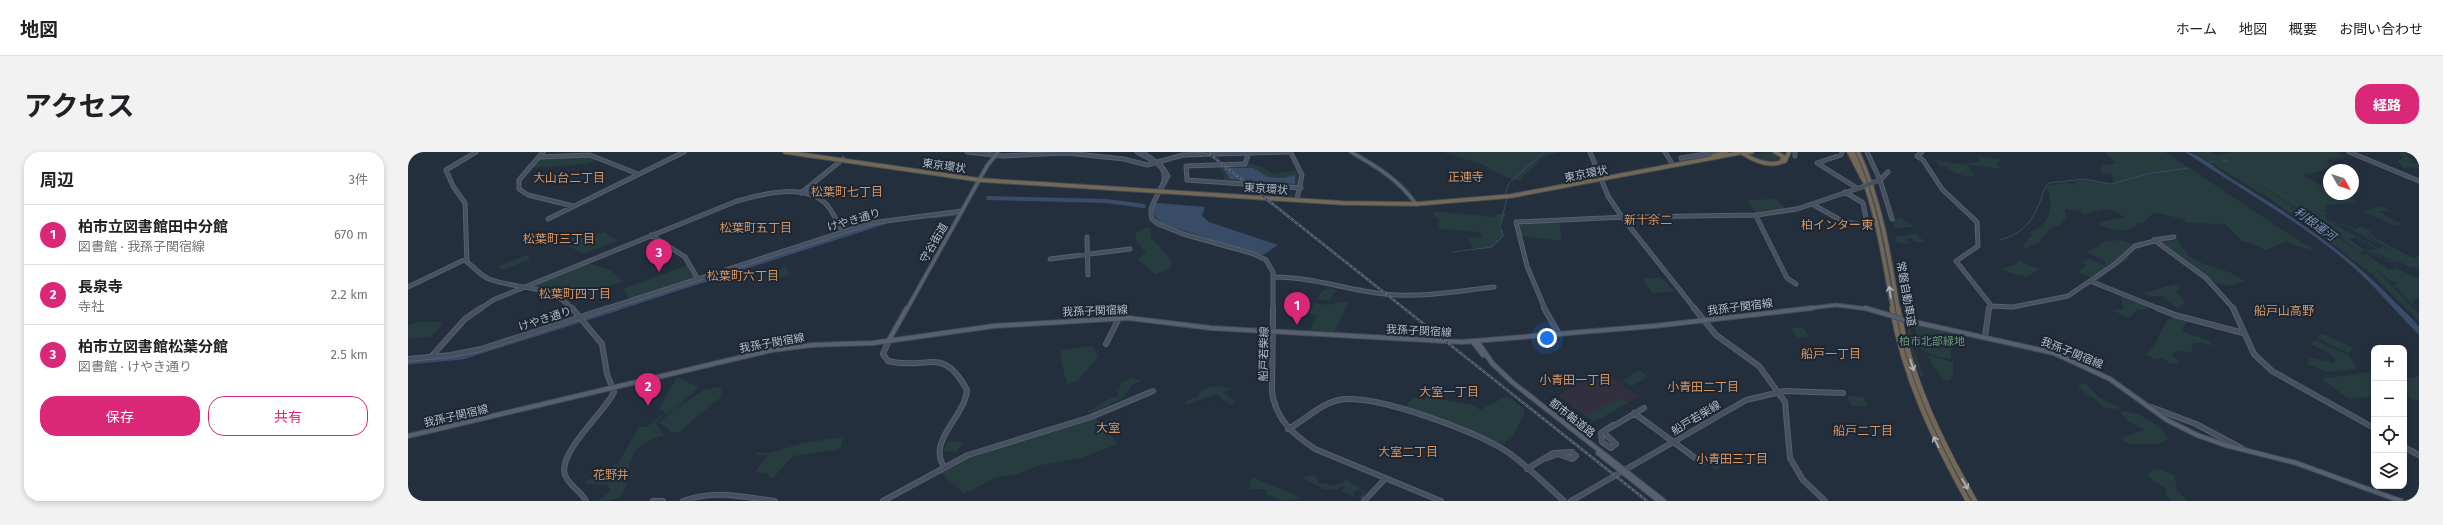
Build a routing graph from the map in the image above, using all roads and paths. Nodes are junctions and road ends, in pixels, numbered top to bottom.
1 (476, 152) edge
2 (543, 152) edge
3 (684, 152) edge
4 (786, 152) edge
5 (795, 152) edge
6 (967, 152) edge
7 (999, 152) edge
8 (1137, 152) edge
9 (1141, 152) edge
10 (1289, 152) edge
11 (1296, 152) edge
12 (1351, 152) edge
13 (1355, 152) edge
14 (1590, 152) edge
15 (1665, 152) edge
16 (1718, 152) edge
17 (1726, 152) edge
18 (1752, 152) edge
19 (1775, 152) edge
20 (1789, 152) edge
21 (1842, 152) edge
22 (1849, 152) edge
23 (1853, 152) edge
24 (1858, 152) edge
25 (1867, 152) edge
26 (1922, 152) edge
27 (2349, 152) edge
28 (1249, 153) edge
29 (1735, 153) edge
30 (1744, 153) edge
31 (996, 155) junction
32 (539, 157) junction
33 (842, 160) junction
34 (1699, 160) junction
35 (1683, 162) junction
36 (1157, 163) junction
37 (1673, 164) junction
38 (1888, 172) dead end
39 (1385, 173) junction
40 (638, 174) junction
41 (1878, 175) junction
42 (1884, 176) junction
43 (980, 179) junction
44 (1601, 180) junction
45 (1879, 180) junction
46 (2419, 181) edge
47 (1301, 188) junction
48 (1857, 188) junction
49 (1160, 191) junction
50 (1845, 192) junction
51 (801, 193) junction
52 (1872, 195) junction
53 (1297, 199) junction
54 (1416, 203) junction
55 (1812, 204) junction
56 (573, 206) junction
57 (962, 211) junction
58 (1756, 216) junction
59 (1622, 217) junction
60 (548, 219) dead end
61 (1892, 219) dead end
62 (843, 232) junction
63 (651, 235) junction
64 (1087, 237) dead end
65 (2174, 237) dead end
66 (2155, 241) junction
67 (1130, 249) dead end
68 (1088, 254) junction
69 (466, 259) junction
70 (1050, 259) dead end
71 (1088, 275) dead end
72 (1274, 277) junction
73 (698, 279) junction
74 (2090, 281) junction
75 (1796, 284) dead end
76 (1494, 286) dead end
77 (408, 287) edge
78 (523, 287) junction
79 (1991, 306) junction
80 (582, 318) junction
81 (1119, 318) junction
82 (1704, 320) junction
83 (1273, 332) junction
84 (2243, 333) junction
85 (1559, 334) junction
86 (1985, 338) junction
87 (889, 340) junction
88 (1475, 341) junction
89 (1106, 344) dead end
90 (430, 357) junction
91 (408, 359) edge
92 (614, 389) junction
93 (1152, 391) dead end
94 (1778, 392) junction
95 (1843, 393) dead end
96 (2150, 407) junction
97 (1644, 408) dead end
98 (1634, 413) junction
99 (1613, 425) junction
100 (2371, 426) edge
101 (1288, 429) junction
102 (408, 436) edge
103 (1607, 436) junction
104 (1601, 437) junction
105 (1673, 442) junction
106 (2407, 449) edge
107 (2246, 451) junction
108 (1567, 454) dead end
109 (2419, 455) edge
110 (1702, 463) dead end
111 (944, 467) junction
112 (1527, 469) junction
113 (1624, 471) junction
114 (1385, 478) junction
115 (586, 501) edge
116 (653, 501) edge
117 (662, 501) edge
118 (683, 501) edge
119 (775, 501) edge
120 (883, 501) edge
121 (1364, 501) edge
122 (1441, 501) edge
123 (1564, 501) edge
124 (1571, 501) edge
125 (1659, 501) edge
126 (1664, 501) edge
127 (1825, 501) edge
128 (1968, 501) edge
129 (1975, 501) edge
130 (2401, 501) edge

1 - 69 street
2 - 32 street
3 - 40 street
4 - 33 highway, 東京環状
5 - 33 highway, 東京環状
6 - 31 street
7 - 31 main road, 守谷街道
8 - 36 street
9 - 36 street
10 - 11 street
10 - 28 street
10 - 47 street
12 - 39 main road
13 - 39 main road
14 - 44 street
15 - 37 street
16 - 35 street
17 - 34 highway
18 - 29 highway
19 - 30 highway
20 - 30 highway
21 - 48 street
22 - 52 highway
23 - 52 highway, 常磐自動車道
24 -> 129 highway, 常磐自動車道
25 - 41 street
26 - 79 street
27 - 46 street
28 - 36 street
28 - 47 street
29 - 30 highway, 東京環状
29 - 34 highway, 東京環状
29 - 44 highway, 東京環状
31 - 36 street
31 - 43 main road, 守谷街道
32 - 40 street
32 - 56 street
33 - 43 highway, 東京環状
33 - 51 street
34 - 35 highway, 東京環状
35 - 37 highway, 東京環状
36 - 49 street
37 - 44 highway, 東京環状
38 - 42 street
39 - 54 main road
40 - 56 street
41 - 42 street
41 - 45 street
42 - 45 street
43 - 49 highway, 東京環状
43 - 57 main road, 守谷街道
44 - 54 highway, 東京環状
44 - 59 street
45 - 48 street, bridge
45 - 61 street
47 - 53 street
48 - 50 street
49 - 53 highway, 東京環状
49 - 54 highway, 東京環状
49 - 72 street
50 - 55 street
50 - 55 street
51 - 62 street
51 - 63 street
128 -> 52 highway, 常磐自動車道
53 - 54 highway, 東京環状
55 - 58 street
56 - 60 street
57 - 62 street, けやき通り
57 - 87 main road, 守谷街道
58 - 59 street
58 - 75 street
59 - 82 street
59 - 85 street
62 - 73 street, けやき通り
63 - 73 street
63 - 78 street
64 - 68 street
65 - 66 street
66 - 74 street
66 - 84 street
67 - 68 street
68 - 70 street
68 - 71 street
69 - 77 street
69 - 78 street
72 - 76 street
72 - 83 street, 船戸若柴線
73 - 80 street, けやき通り
74 - 79 street
74 - 84 street
78 - 80 street
78 - 90 street
79 - 86 street
80 - 90 street, けやき通り
80 - 92 street
81 - 83 main road, 我孫子関宿線
81 - 87 main road, 我孫子関宿線
81 - 89 street
82 - 85 main road, 我孫子関宿線
82 - 86 main road, 我孫子関宿線, bridge
82 - 94 street
83 - 88 main road, 我孫子関宿線
83 - 101 street, 船戸若柴線
84 - 100 street
85 - 88 main road, 我孫子関宿線
86 - 96 main road, 我孫子関宿線
87 - 92 main road, 我孫子関宿線
87 - 111 street
88 - 113 main road, 都市軸道路
90 - 91 street, けやき通り
92 - 102 main road, 我孫子関宿線
92 - 115 street
93 - 111 street
94 - 95 street, 船戸若柴線
94 - 105 street, 船戸若柴線
94 - 127 street
96 - 107 street
96 - 107 main road, 我孫子関宿線
97 - 98 street
98 - 99 street
98 - 105 street
99 - 103 street
99 - 104 street
101 - 112 street
101 - 114 street, 船戸若柴線
103 - 104 street
103 - 104 street
105 - 110 street
105 - 113 street, 船戸若柴線
106 - 109 street
107 - 130 main road, 我孫子関宿線
108 - 112 street
111 - 120 street
112 - 123 street
113 - 124 street, 船戸若柴線
113 - 125 main road, 都市軸道路
113 - 126 main road, 都市軸道路
114 - 121 street
114 - 122 street, 船戸若柴線
116 - 117 street
118 - 119 street

